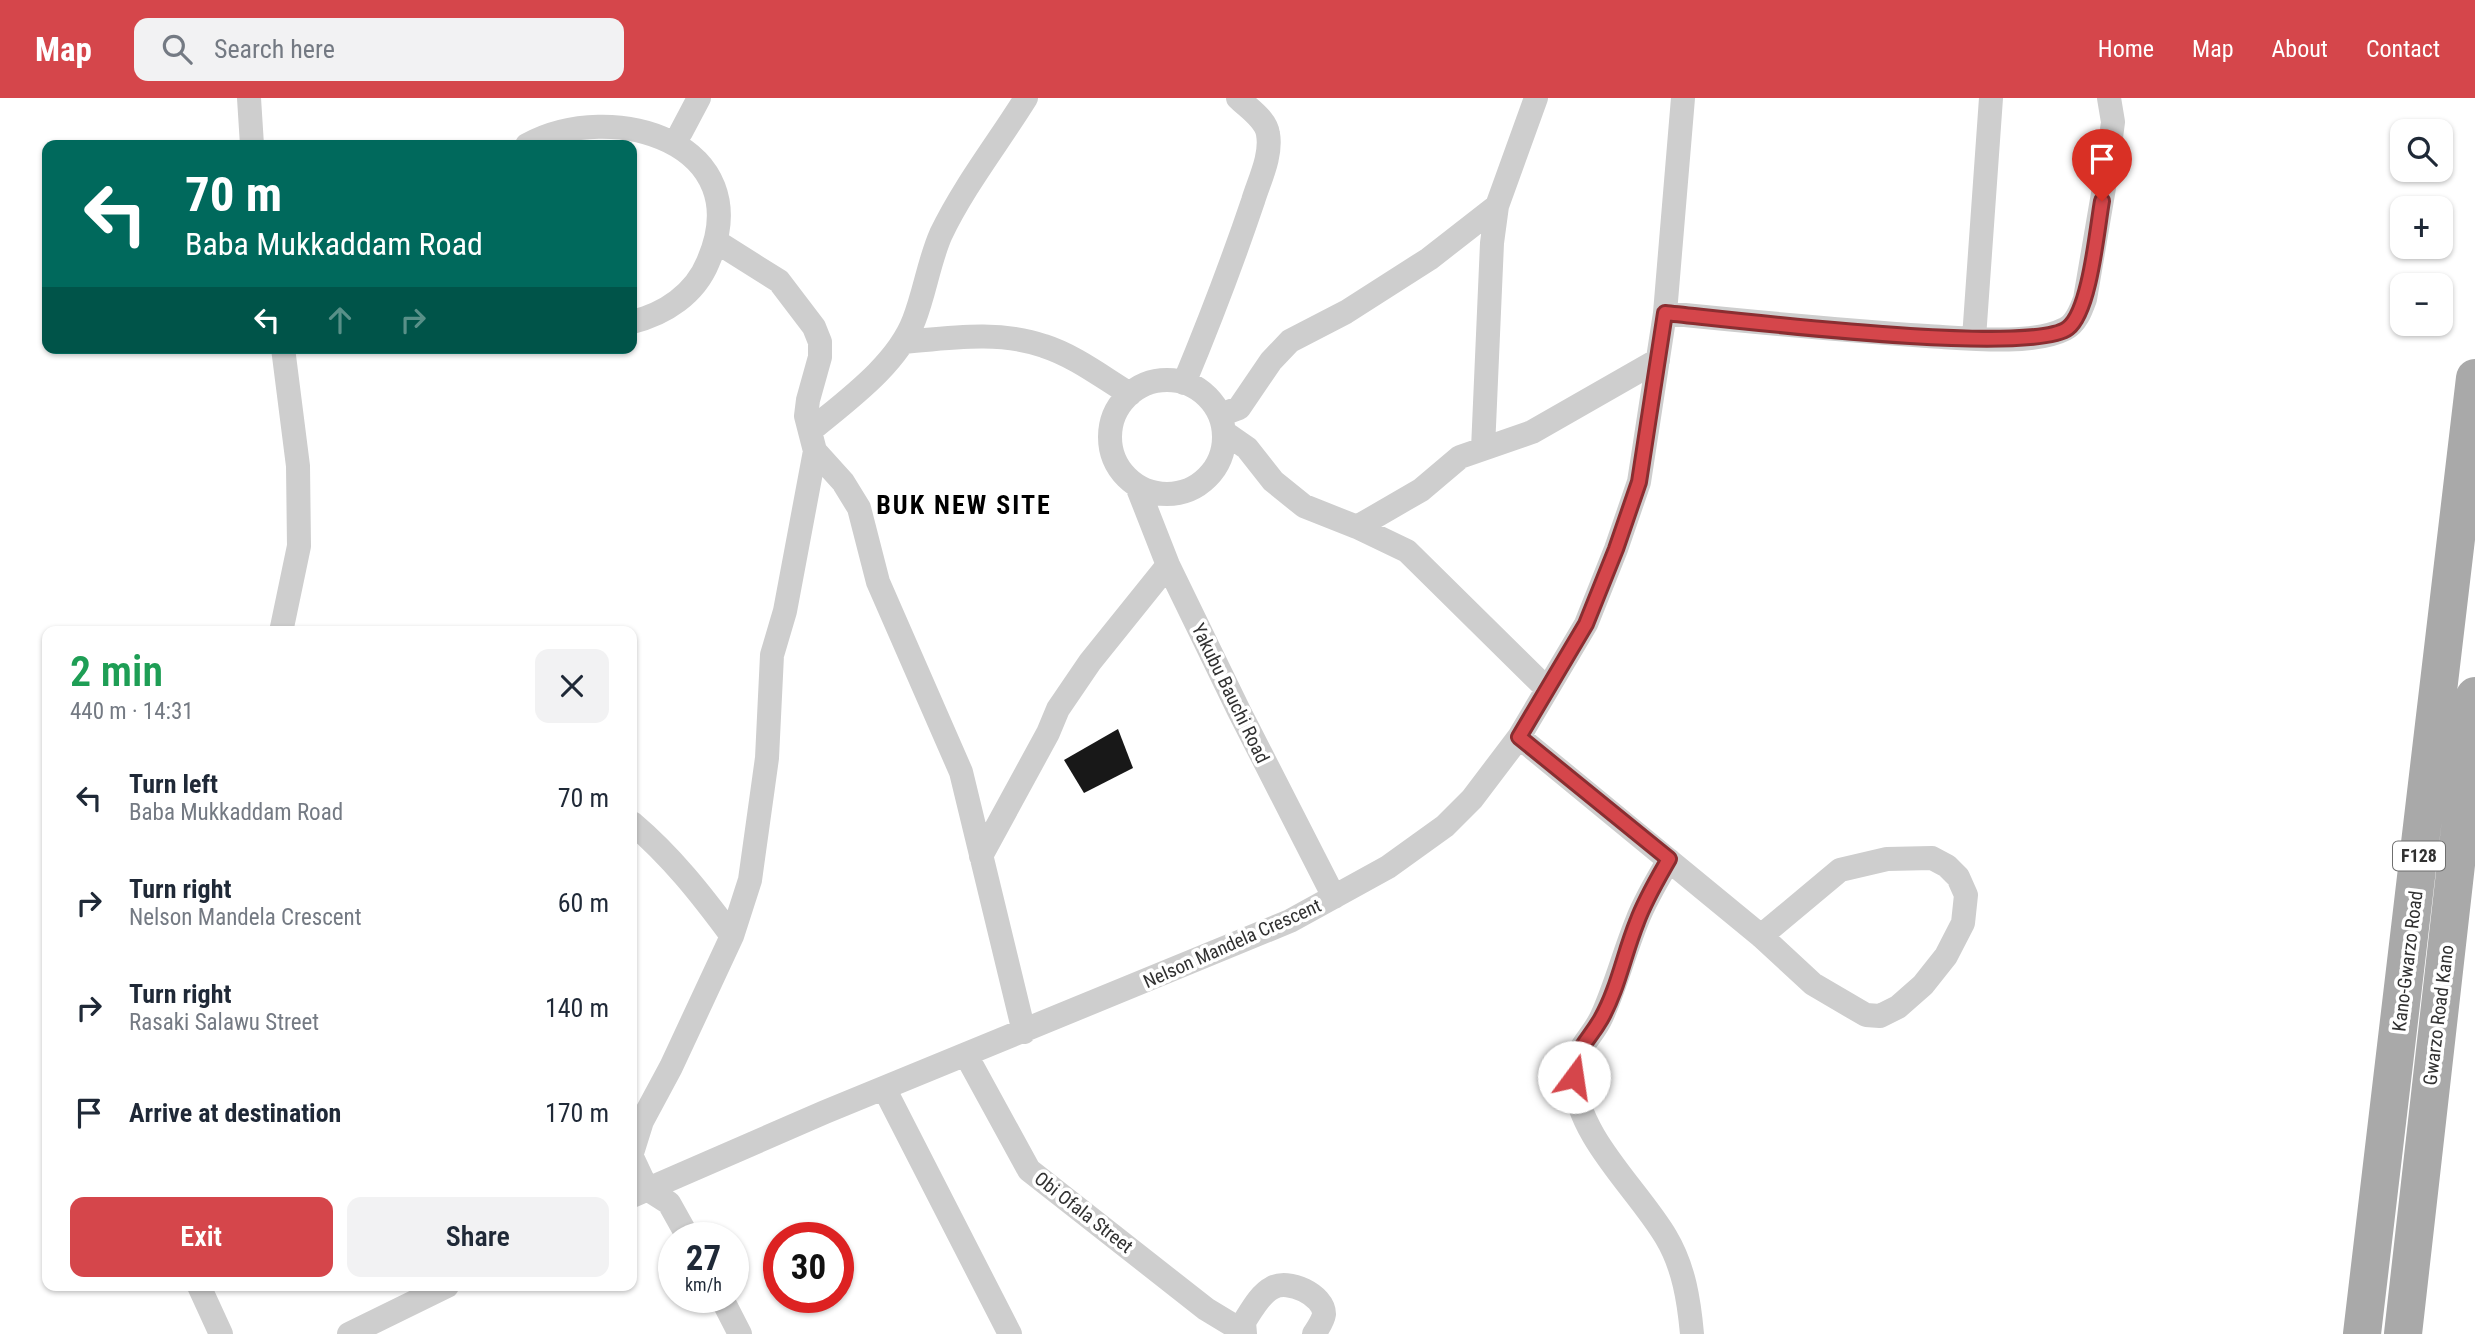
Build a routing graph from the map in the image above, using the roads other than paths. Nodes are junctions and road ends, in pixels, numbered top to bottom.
1 (249, 98) edge
2 (699, 98) edge
3 (1026, 98) edge
4 (1238, 98) edge
5 (1536, 98) edge
6 (1683, 98) edge
7 (1991, 98) edge
8 (2111, 110) edge
9 (681, 132) junction
10 (252, 140) edge
11 (532, 140) edge
12 (1497, 206) junction
13 (717, 242) junction
14 (1665, 313) junction
15 (637, 321) edge
16 (1974, 338) junction
17 (903, 342) junction
18 (284, 354) edge
19 (1658, 360) junction
20 (2475, 378) edge
21 (1184, 383) junction
22 (1130, 394) junction
23 (1222, 423) junction
24 (812, 441) junction
25 (1483, 449) junction
26 (1137, 486) junction
27 (1357, 527) junction
28 (1168, 565) junction
29 (282, 626) edge
30 (1547, 689) junction
31 (2475, 696) edge
32 (1519, 737) junction
33 (637, 827) edge
34 (981, 856) junction
35 (2466, 858) edge
36 (1669, 859) junction
37 (1334, 897) junction
38 (732, 936) junction
39 (1761, 936) junction
40 (1024, 1031) junction
41 (966, 1055) junction
42 (884, 1088) junction
43 (637, 1138) edge
44 (639, 1192) edge
45 (680, 1222) edge
46 (201, 1291) edge
47 (437, 1291) edge
48 (729, 1313) edge
49 (1244, 1333) edge
50 (221, 1334) edge
51 (349, 1334) edge
52 (740, 1334) edge
53 (1010, 1334) edge
54 (1314, 1334) edge
55 (1692, 1334) edge
56 (2362, 1334) edge
57 (2403, 1334) edge

1 - 10 street
2 - 9 street
3 - 17 street
4 - 21 street
5 - 12 street
6 - 14 street, Nelson Mandela Crescent
7 - 16 street
8 - 16 street
9 - 11 street
9 - 13 street
12 - 23 street
12 - 25 street
13 - 15 street
13 - 24 street
14 - 16 street
14 - 19 street, Nelson Mandela Crescent
17 - 22 street
17 - 24 street
18 - 29 street
19 - 25 street
19 - 30 street, Nelson Mandela Crescent
20 - 56 main road, Kano-Gwarzo Road / F128
21 - 22 street
21 - 23 street
22 - 26 street
23 - 26 street
23 - 27 street
24 - 34 street
24 - 38 street
25 - 27 street
26 - 28 street, Yakubu Bauchi Road
27 - 30 street
28 - 34 street
28 - 37 street, Yakubu Bauchi Road
30 - 32 street, Nelson Mandela Crescent
31 - 35 main road, Gwarzo Road Kano / F128
32 - 36 street
32 - 37 street, Nelson Mandela Crescent
33 - 38 street
34 - 40 street
35 - 57 main road, Gwarzo Road Kano / F128
36 - 39 street
36 - 55 street
37 - 40 street, Nelson Mandela Crescent
38 - 43 street
39 - 39 street
40 - 41 street, Nelson Mandela Crescent
41 - 42 street, Nelson Mandela Crescent
41 - 49 street, Obi Ofala Street
42 - 44 street, Nelson Mandela Crescent
42 - 53 street
44 - 45 street
46 - 50 street
47 - 51 street
48 - 52 street
49 - 54 street

